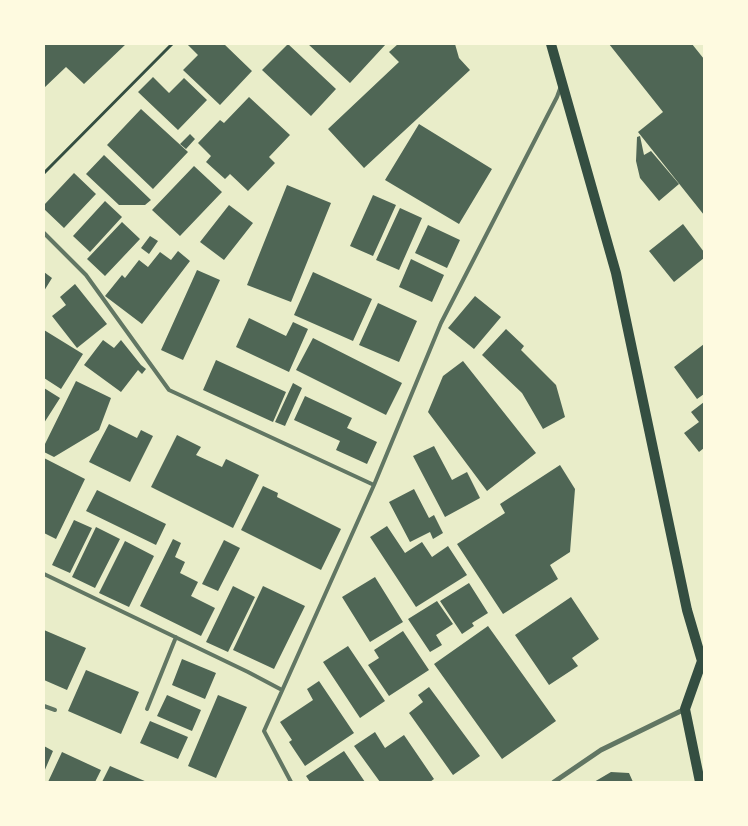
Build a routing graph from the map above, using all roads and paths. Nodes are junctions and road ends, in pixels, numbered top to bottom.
1 (172, 44) edge
2 (551, 44) edge
3 (563, 82) junction
4 (44, 174) edge
5 (44, 233) edge
6 (374, 486) junction
7 (44, 574) edge
8 (176, 638) junction
9 (282, 690) junction
10 (44, 706) edge
11 (147, 709) dead end
12 (685, 709) junction
13 (55, 710) dead end
14 (291, 782) edge
15 (554, 782) edge
16 (700, 782) edge

1 - 4 path
2 - 3 main road
3 - 6 lane
3 - 12 main road
5 - 6 lane
6 - 9 lane
7 - 8 lane
8 - 9 lane
8 - 11 lane
9 - 14 lane
10 - 13 lane
12 - 15 street
12 - 16 main road

